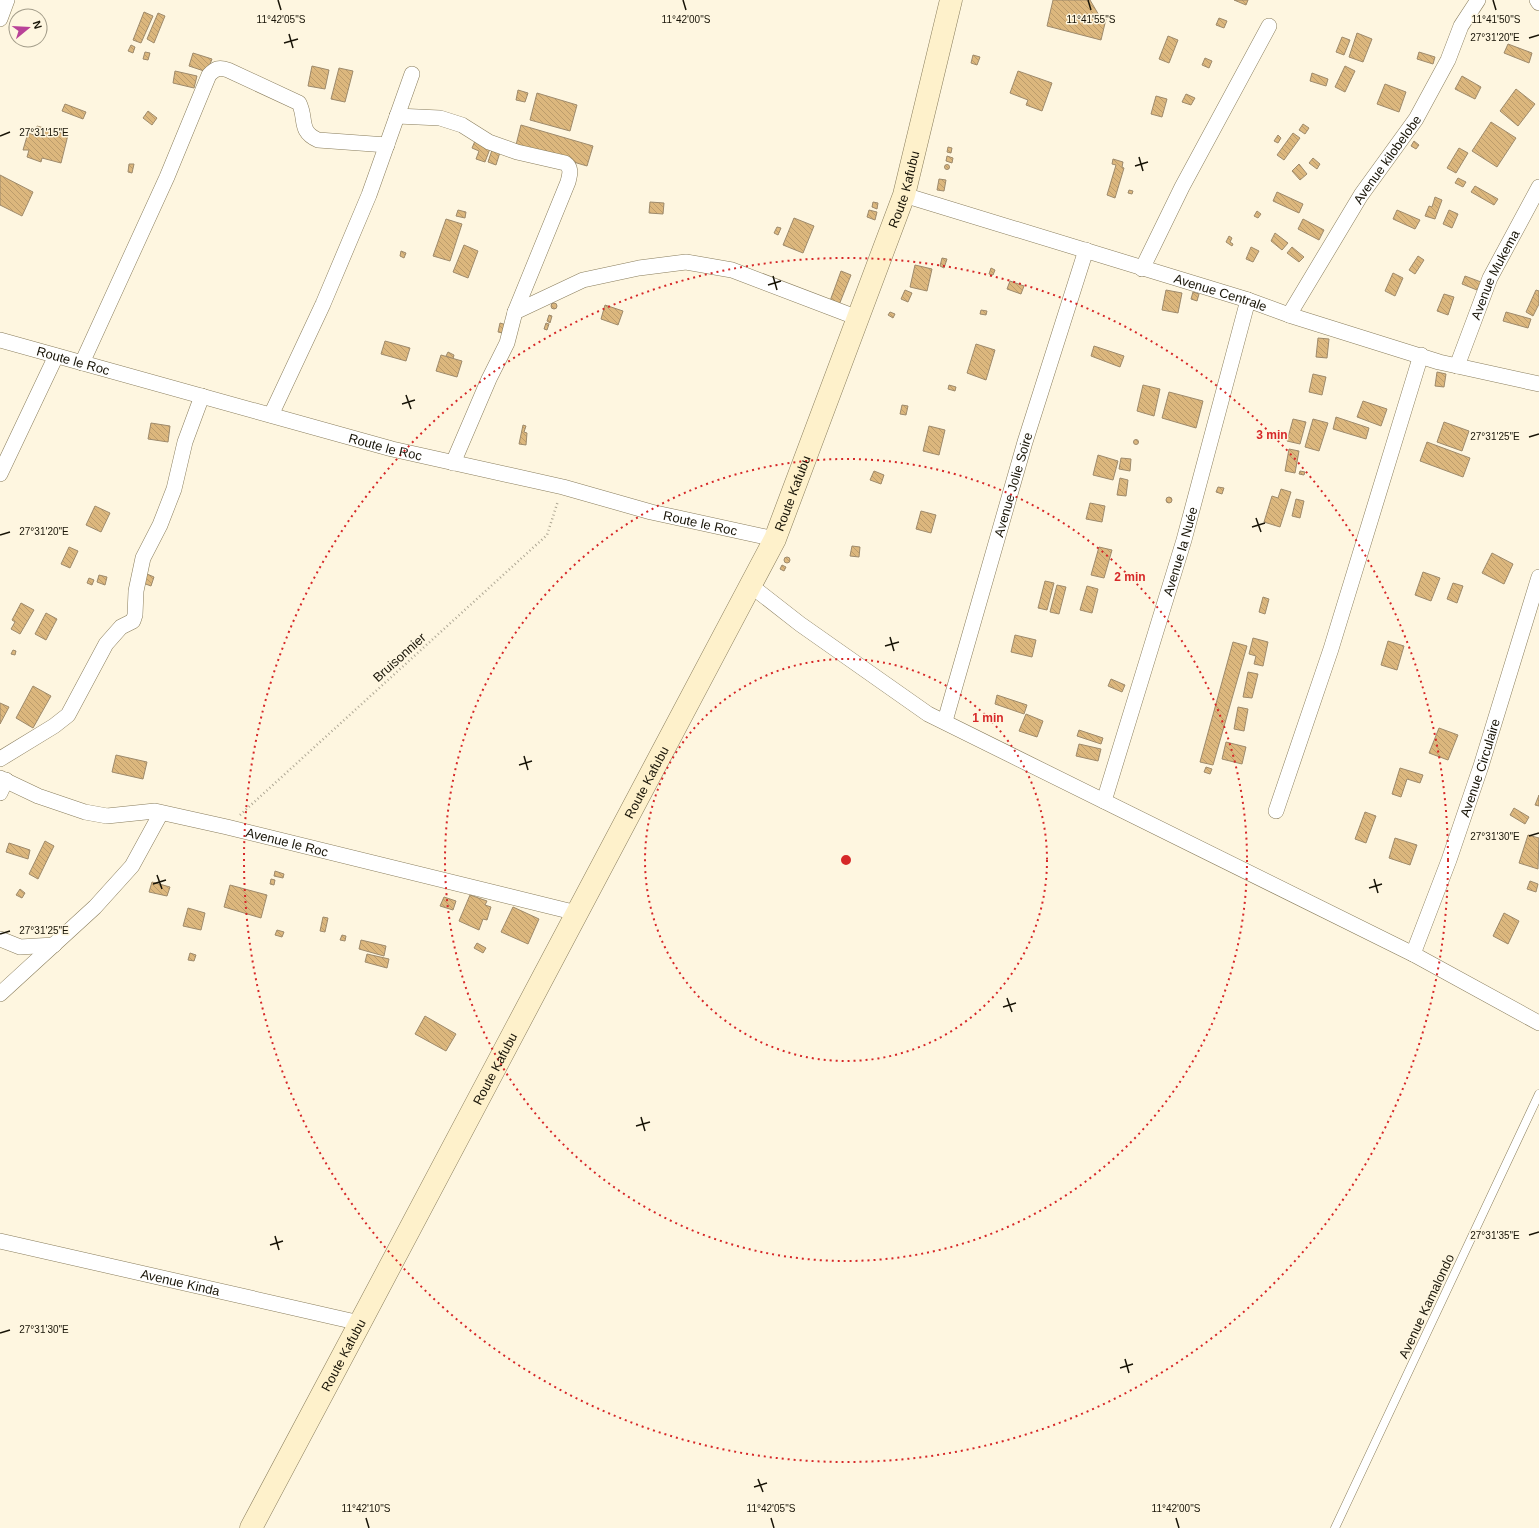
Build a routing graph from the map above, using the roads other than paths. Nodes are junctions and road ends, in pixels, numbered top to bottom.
1 (7, 0) edge
2 (951, 0) edge
3 (1478, 0) edge
4 (1537, 0) edge
5 (1539, 3) edge
6 (0, 19) edge
7 (1269, 26) dead end
8 (412, 74) dead end
9 (397, 116) junction
10 (387, 145) junction
11 (1539, 187) edge
12 (904, 195) junction
13 (1086, 250) junction
14 (1142, 269) junction
15 (1248, 300) junction
16 (515, 312) junction
17 (1289, 315) junction
18 (858, 318) junction
19 (0, 340) edge
20 (1421, 355) junction
21 (56, 356) junction
22 (82, 363) junction
23 (1457, 366) junction
24 (1539, 384) edge
25 (202, 396) junction
26 (271, 415) junction
27 (454, 463) junction
28 (0, 474) edge
29 (775, 539) junction
30 (1539, 577) edge
31 (750, 585) junction
32 (945, 721) junction
33 (0, 759) edge
34 (2, 784) edge
35 (1104, 801) junction
36 (1276, 811) dead end
37 (160, 813) junction
38 (577, 913) junction
39 (0, 941) edge
40 (54, 945) junction
41 (1413, 954) junction
42 (0, 994) edge
43 (1539, 1023) edge
44 (1539, 1094) edge
45 (0, 1241) edge
46 (360, 1324) junction
47 (250, 1528) edge
48 (1335, 1528) edge

1 - 6 street
2 - 12 main road, Route Kafubu
3 - 17 street, Avenue kilobelobe
4 - 5 street
7 - 14 street
8 - 9 street
9 - 10 street
9 - 16 street
10 - 22 street
10 - 26 street
11 - 23 street, Avenue Mukema
12 - 13 street, Avenue Centrale
12 - 18 main road, Route Kafubu
13 - 14 street, Avenue Centrale
13 - 32 street, Avenue Jolie Soire
14 - 15 street, Avenue Centrale
15 - 17 street, Avenue Centrale
15 - 35 street, Avenue la Nuée
16 - 18 street
16 - 27 street
17 - 20 street, Avenue Centrale
18 - 29 main road, Route Kafubu
19 - 21 street, Route le Roc
20 - 23 street, Avenue Centrale
20 - 36 street
21 - 22 street, Route le Roc
21 - 28 street
22 - 25 street, Route le Roc
23 - 24 street, Avenue Centrale
25 - 26 street, Route le Roc
25 - 33 street
26 - 27 street, Route le Roc
27 - 29 street, Route le Roc
29 - 31 main road, Route Kafubu
30 - 41 street, Avenue Circulaire
31 - 32 street
31 - 38 main road, Route Kafubu
32 - 35 street
34 - 37 street, Avenue le Roc
35 - 41 street
37 - 38 street, Avenue le Roc
37 - 40 street
38 - 46 main road, Route Kafubu
39 - 40 street
40 - 42 street
41 - 43 street
44 - 48 lane, Avenue Kamalondo
45 - 46 street, Avenue Kinda
46 - 47 main road, Route Kafubu

